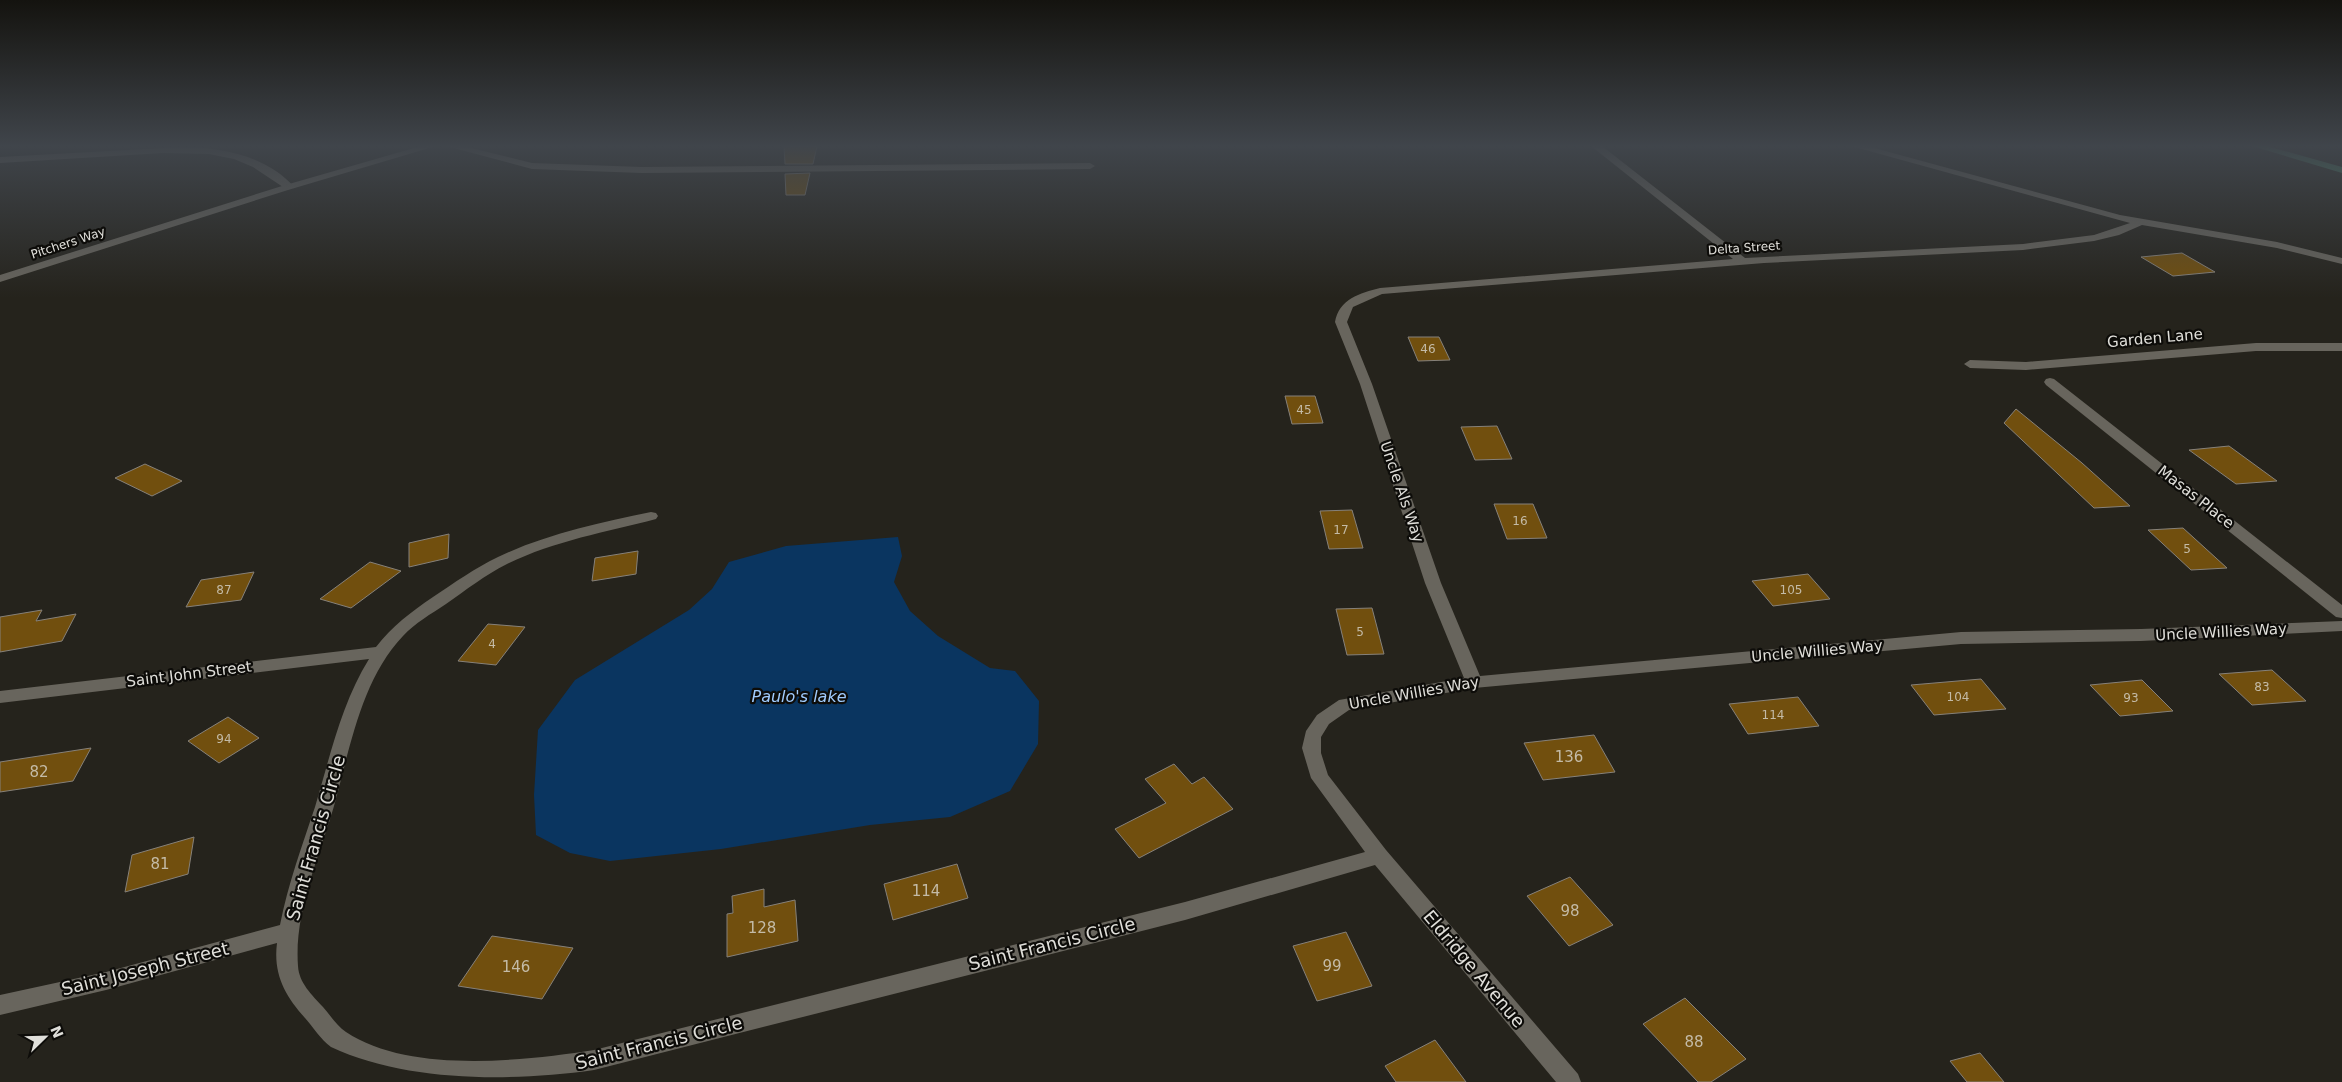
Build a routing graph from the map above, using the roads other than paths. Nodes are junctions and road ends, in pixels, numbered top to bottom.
1 (259, 196) edge
2 (1660, 196) edge
3 (2041, 196) edge
4 (2138, 223) junction
5 (2342, 261) edge
6 (1743, 262) junction
7 (0, 279) edge
8 (1350, 302) joint
9 (2342, 347) edge
10 (1970, 364) dead end
11 (2050, 382) dead end
12 (651, 516) dead end
13 (2342, 613) edge
14 (2342, 626) edge
15 (379, 652) junction
16 (1474, 682) junction
17 (0, 697) edge
18 (1379, 856) junction
19 (290, 931) junction
20 (0, 1005) edge
21 (1570, 1082) edge

1 - 7 street, Pitchers Way
2 - 6 street
3 - 4 street
4 - 5 street
4 - 6 street, Delta Street
6 - 8 street, Delta Street
8 - 16 street, Uncle Als Way
9 - 10 street, Garden Lane
11 - 13 street, Masas Place
12 - 15 street, Saint Francis Circle
14 - 16 street, Uncle Willies Way
15 - 17 street, Saint John Street
15 - 19 street, Saint Francis Circle
16 - 18 street, Uncle Willies Way
18 - 19 street, Saint Francis Circle
18 - 21 street, Eldridge Avenue
19 - 20 street, Saint Joseph Street

